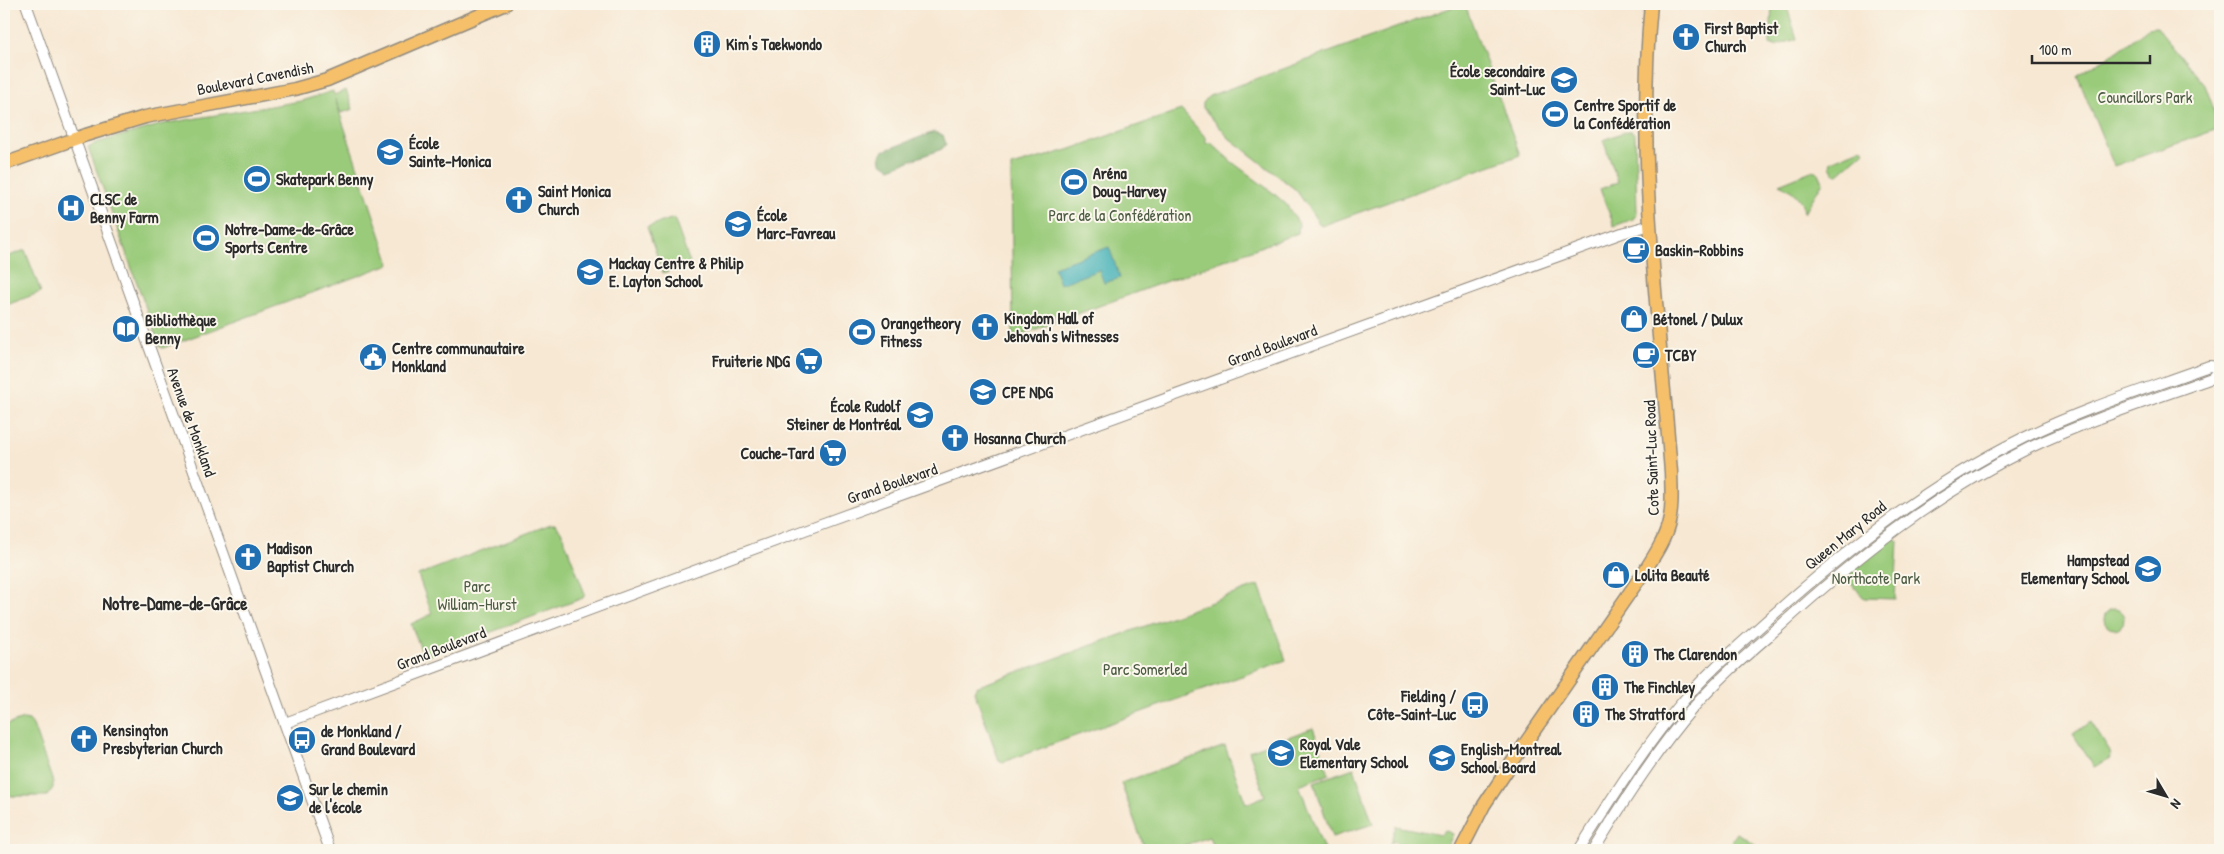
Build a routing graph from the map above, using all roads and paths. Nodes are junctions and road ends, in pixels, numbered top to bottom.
1 (26, 4) edge
2 (506, 4) edge
3 (1651, 4) edge
4 (75, 138) junction
5 (4, 164) edge
6 (1651, 224) junction
7 (2220, 368) edge
8 (285, 723) junction
9 (330, 850) edge
10 (1461, 850) edge
11 (1579, 850) edge
12 (1594, 850) edge

1 - 4 street, Avenue de Monkland
2 - 4 main road, Boulevard Cavendish
3 - 6 main road, Cote Saint-Luc Road
4 - 5 main road, Boulevard Cavendish
4 - 8 street, Avenue de Monkland
6 - 8 street, Grand Boulevard
6 - 10 main road, Cote Saint-Luc Road
7 - 11 street, Queen Mary Road
7 - 12 street, Queen Mary Road
8 - 9 street, Avenue de Monkland

